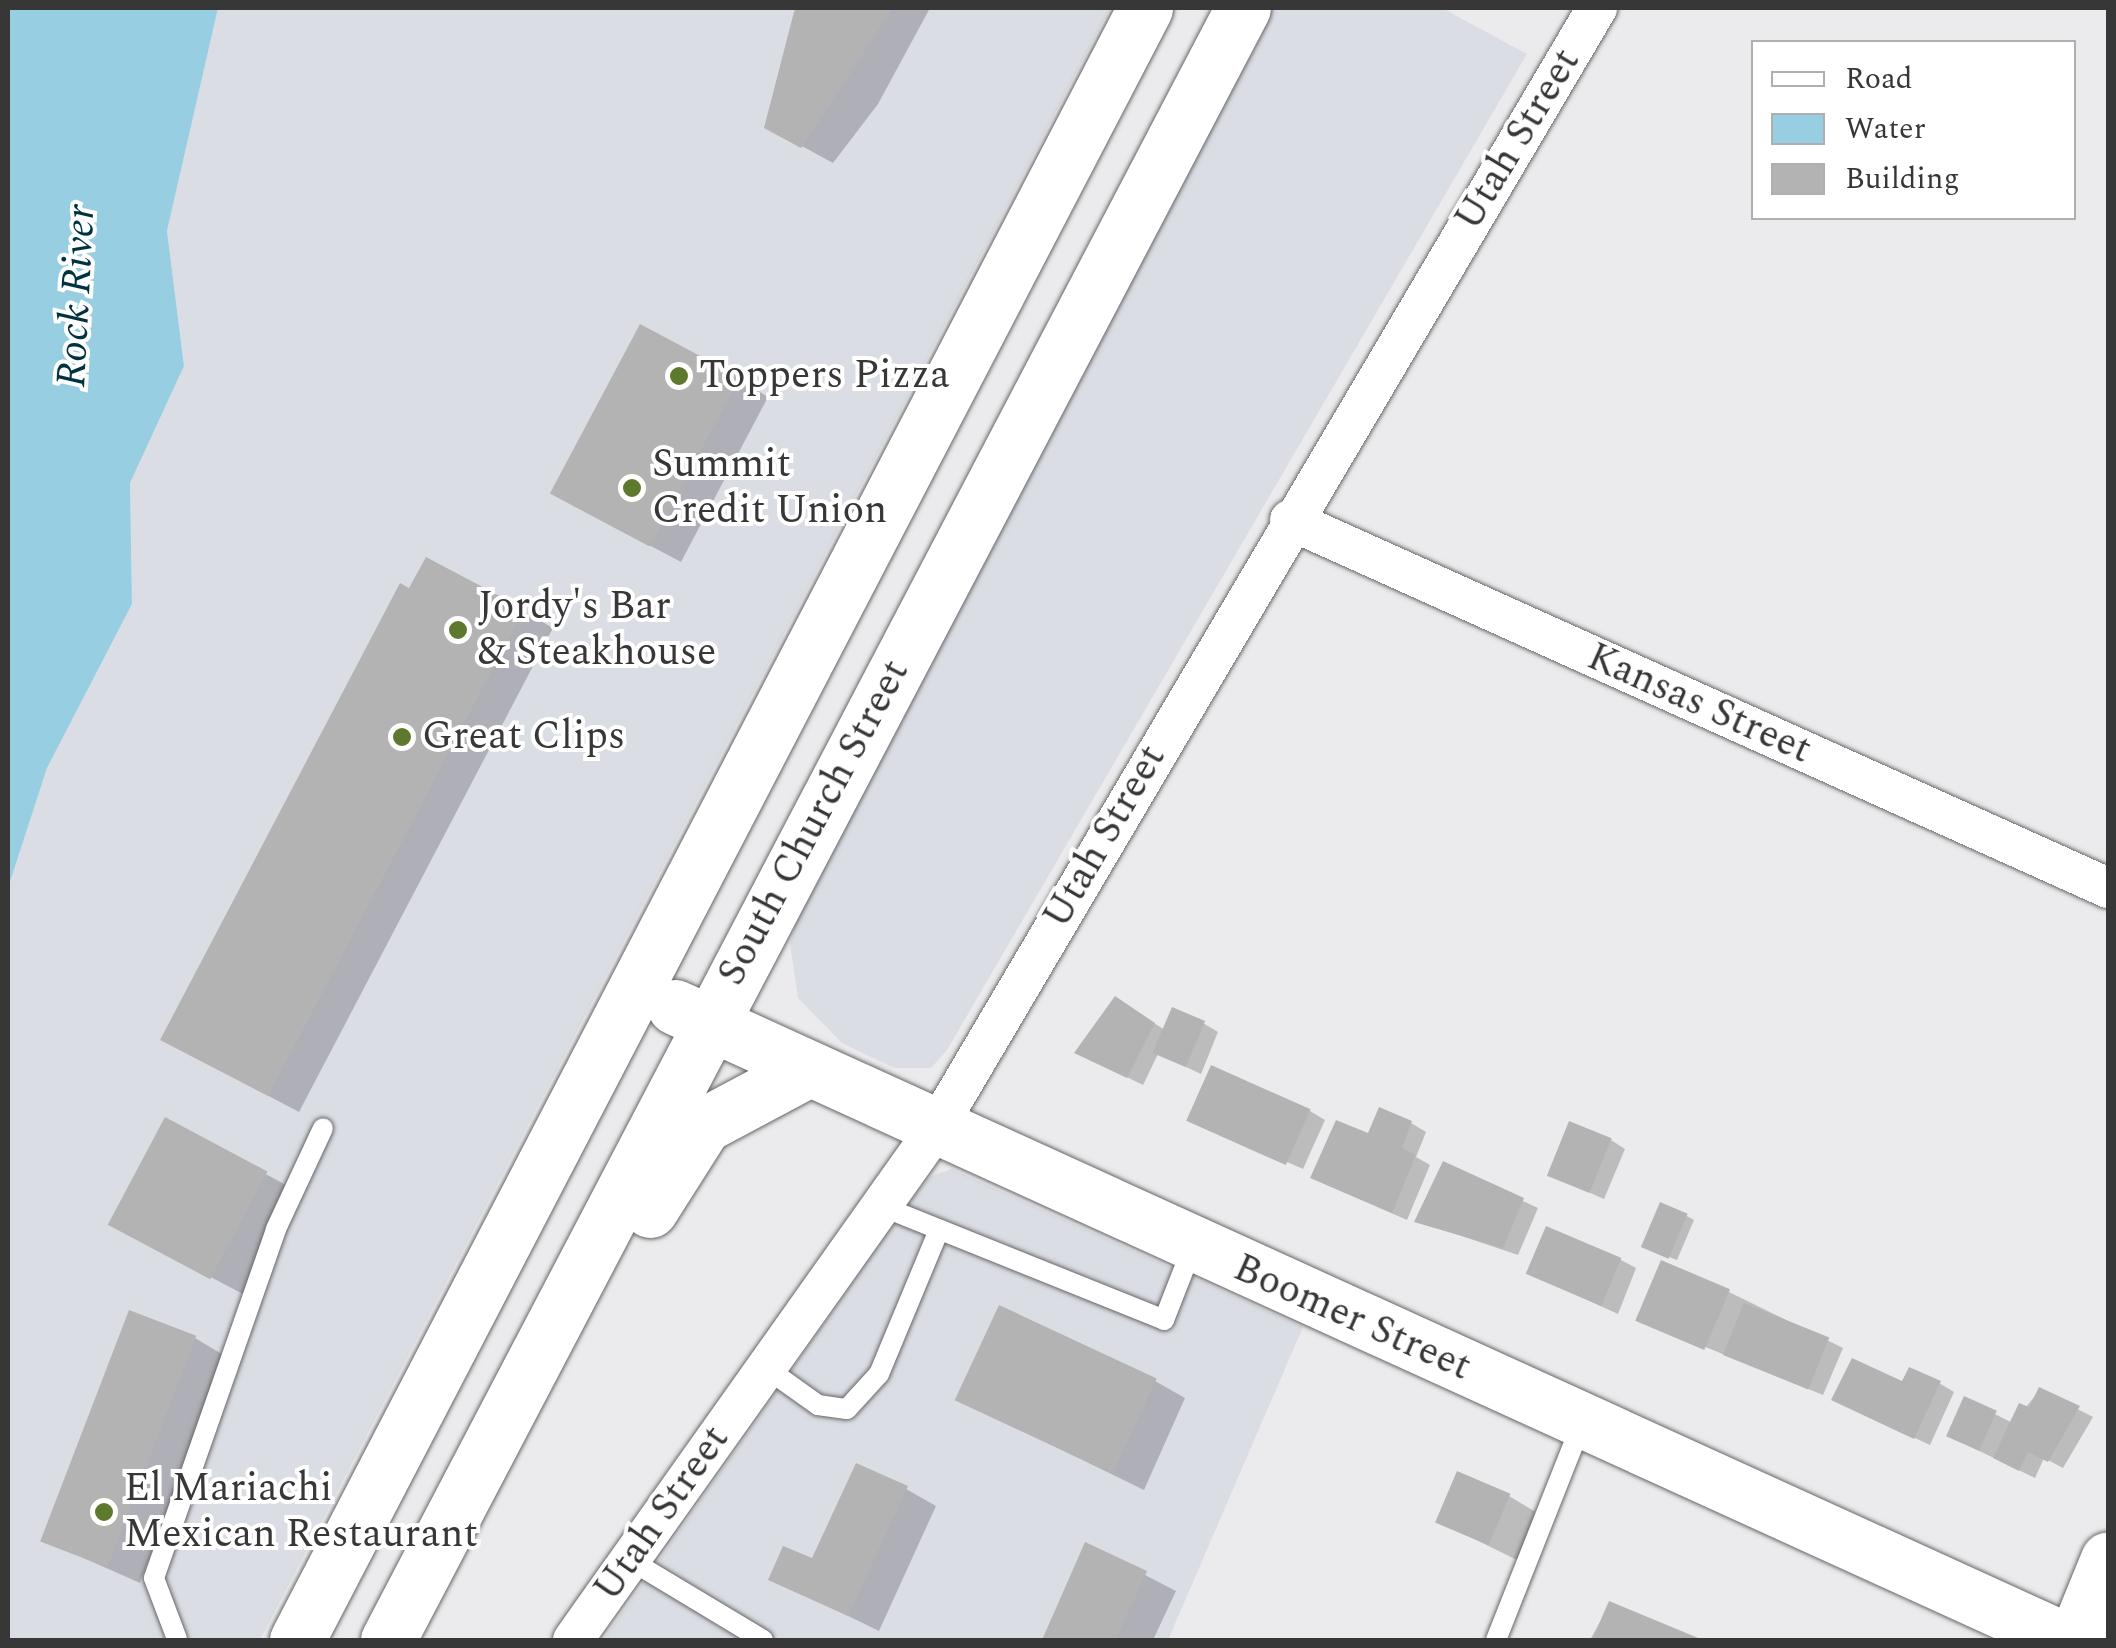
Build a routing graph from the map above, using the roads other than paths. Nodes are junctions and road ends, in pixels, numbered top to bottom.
1 (1146, 8) edge
2 (1243, 8) edge
3 (1597, 8) edge
4 (1290, 520) junction
5 (2108, 888) edge
6 (640, 992) junction
7 (710, 1021) junction
8 (808, 1069) junction
9 (323, 1128) dead end
10 (935, 1130) junction
11 (881, 1206) junction
12 (939, 1230) junction
13 (1193, 1246) junction
14 (766, 1368) junction
15 (1582, 1423) junction
16 (466, 1491) junction
17 (2108, 1559) edge
18 (630, 1560) junction
19 (177, 1639) edge
20 (298, 1640) edge
21 (388, 1640) edge
22 (573, 1640) edge
23 (763, 1640) edge
24 (1496, 1640) edge
25 (2064, 1640) edge
26 (2075, 1640) edge

1 - 6 main road, South Church Street
2 - 7 main road, South Church Street
3 - 4 street, Utah Street
4 - 5 street, Kansas Street
4 - 10 street, Utah Street
6 - 7 main road, Boomer Street
6 - 20 main road, South Church Street
7 - 8 main road, Boomer Street
7 - 16 main road, South Church Street
8 - 10 main road, Boomer Street
8 - 16 main road
9 - 19 lane
10 - 11 street, Utah Street
10 - 13 main road, Boomer Street
11 - 12 lane
11 - 14 street, Utah Street
12 - 13 lane
12 - 14 lane
13 - 15 main road, Boomer Street
14 - 18 street, Utah Street
15 - 24 lane
15 - 25 main road, Boomer Street
16 - 21 main road, South Church Street
17 - 26 main road
18 - 22 street, Utah Street
18 - 23 lane

